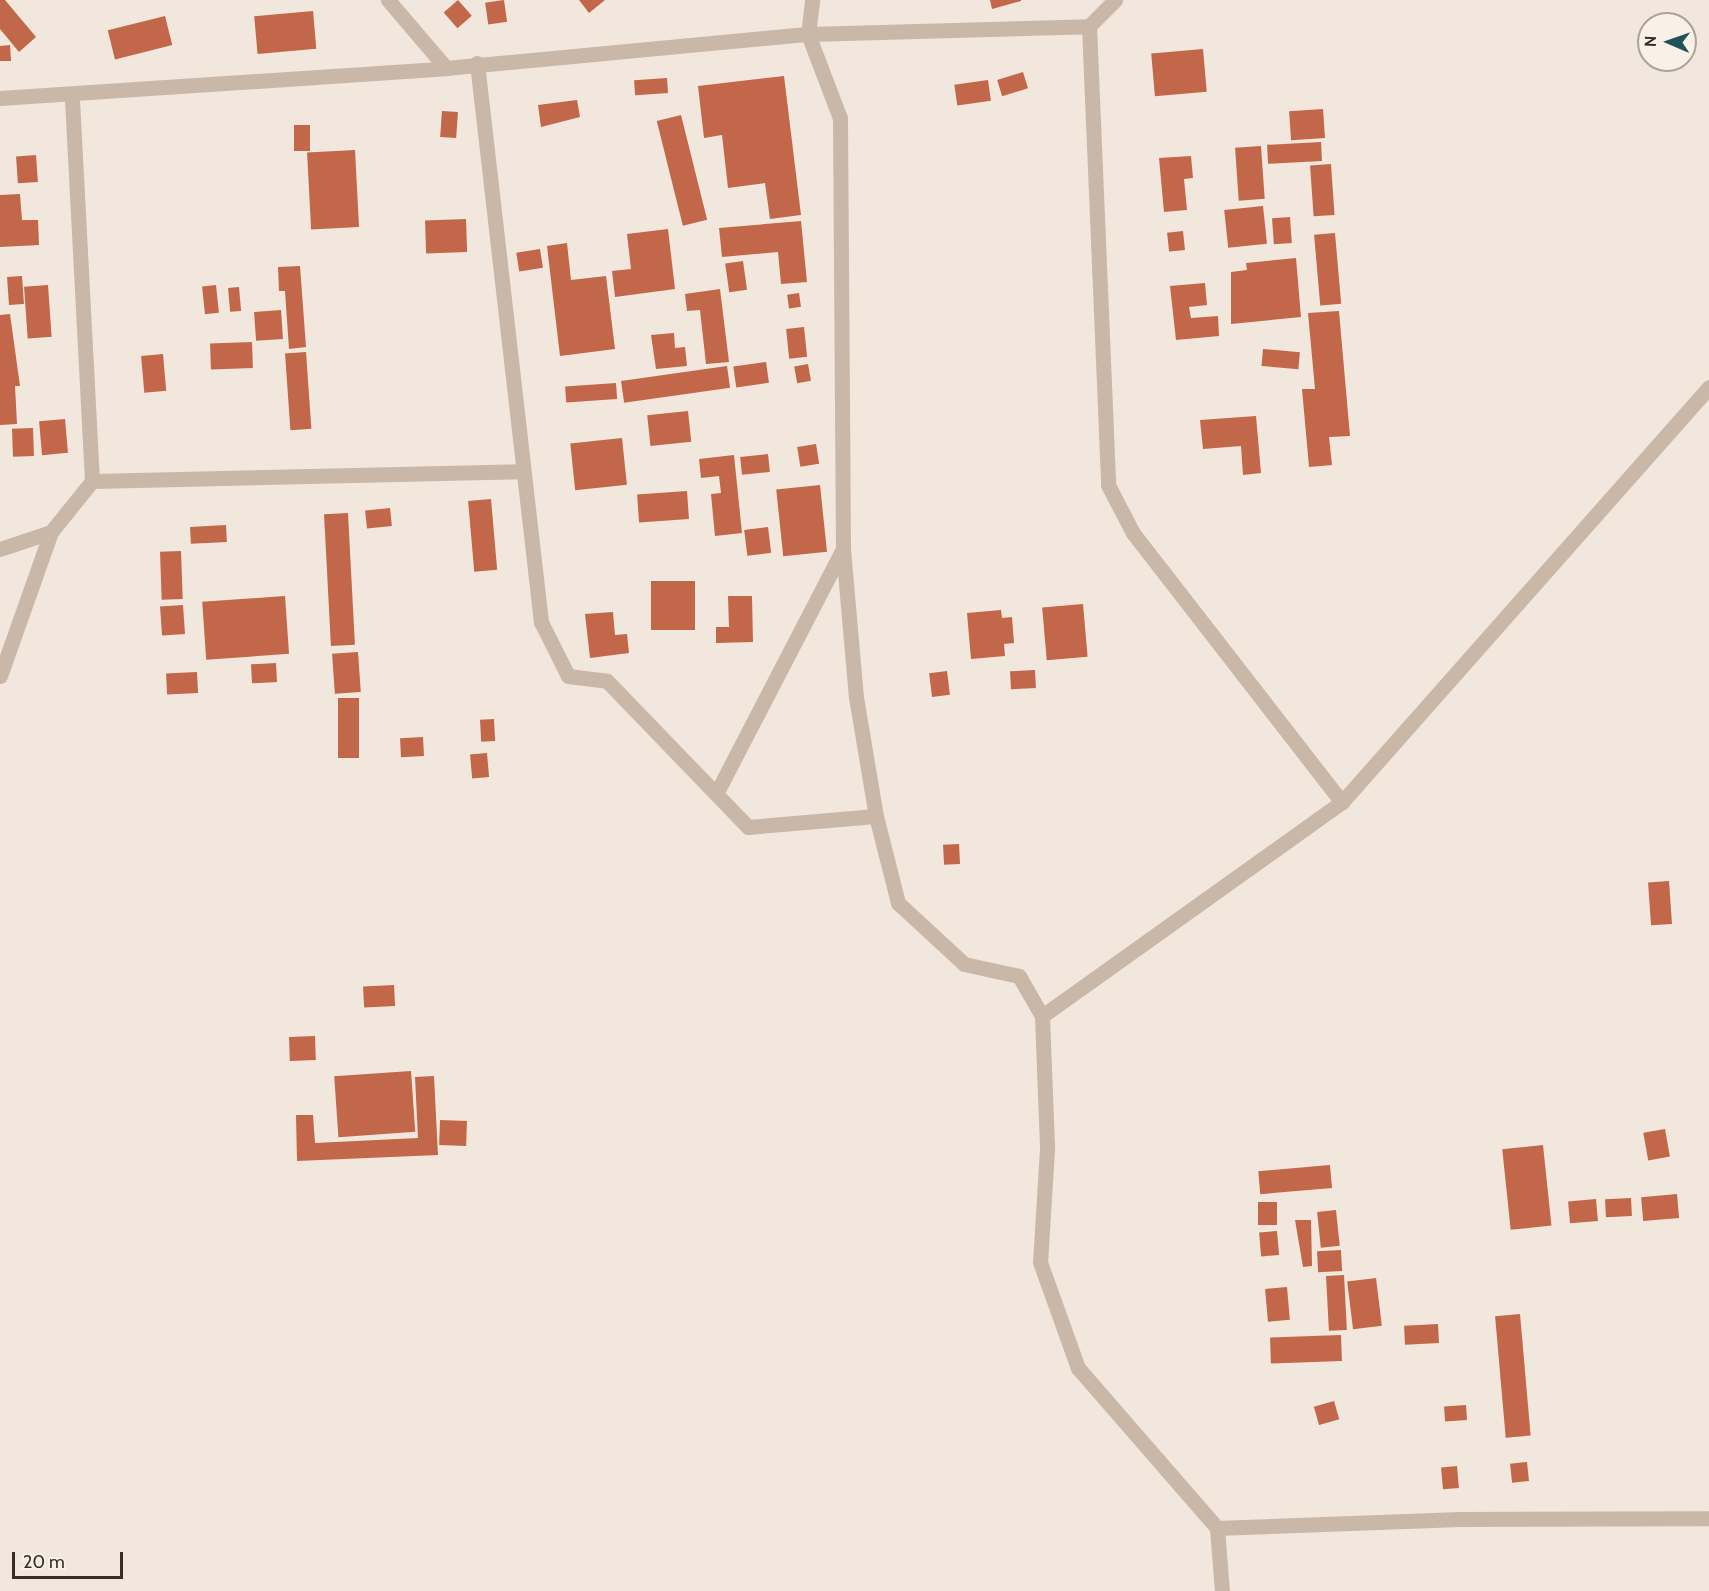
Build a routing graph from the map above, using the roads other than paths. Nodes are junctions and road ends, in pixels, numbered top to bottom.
1 (388, 0) edge
2 (812, 0) edge
3 (1115, 0) edge
4 (1089, 26) junction
5 (808, 34) junction
6 (477, 63) junction
7 (446, 68) junction
8 (72, 96) junction
9 (0, 98) edge
10 (1709, 387) edge
11 (522, 471) junction
12 (92, 481) junction
13 (51, 532) junction
14 (0, 549) edge
15 (843, 549) junction
16 (0, 676) edge
17 (717, 792) junction
18 (1342, 802) junction
19 (876, 816) junction
20 (1042, 1016) junction
21 (1709, 1518) edge
22 (1217, 1528) junction
23 (1222, 1591) edge

1 - 7 street
2 - 5 street
3 - 4 street
4 - 5 street
4 - 18 street
5 - 6 street
5 - 15 street
6 - 7 street
6 - 11 street
7 - 8 street
8 - 9 street
8 - 12 street
10 - 18 street
11 - 12 street
11 - 17 street
12 - 13 street
13 - 14 street
13 - 16 street
15 - 17 street
15 - 19 street
17 - 19 street
18 - 20 street
19 - 20 street
20 - 22 street
21 - 22 street
22 - 23 street

